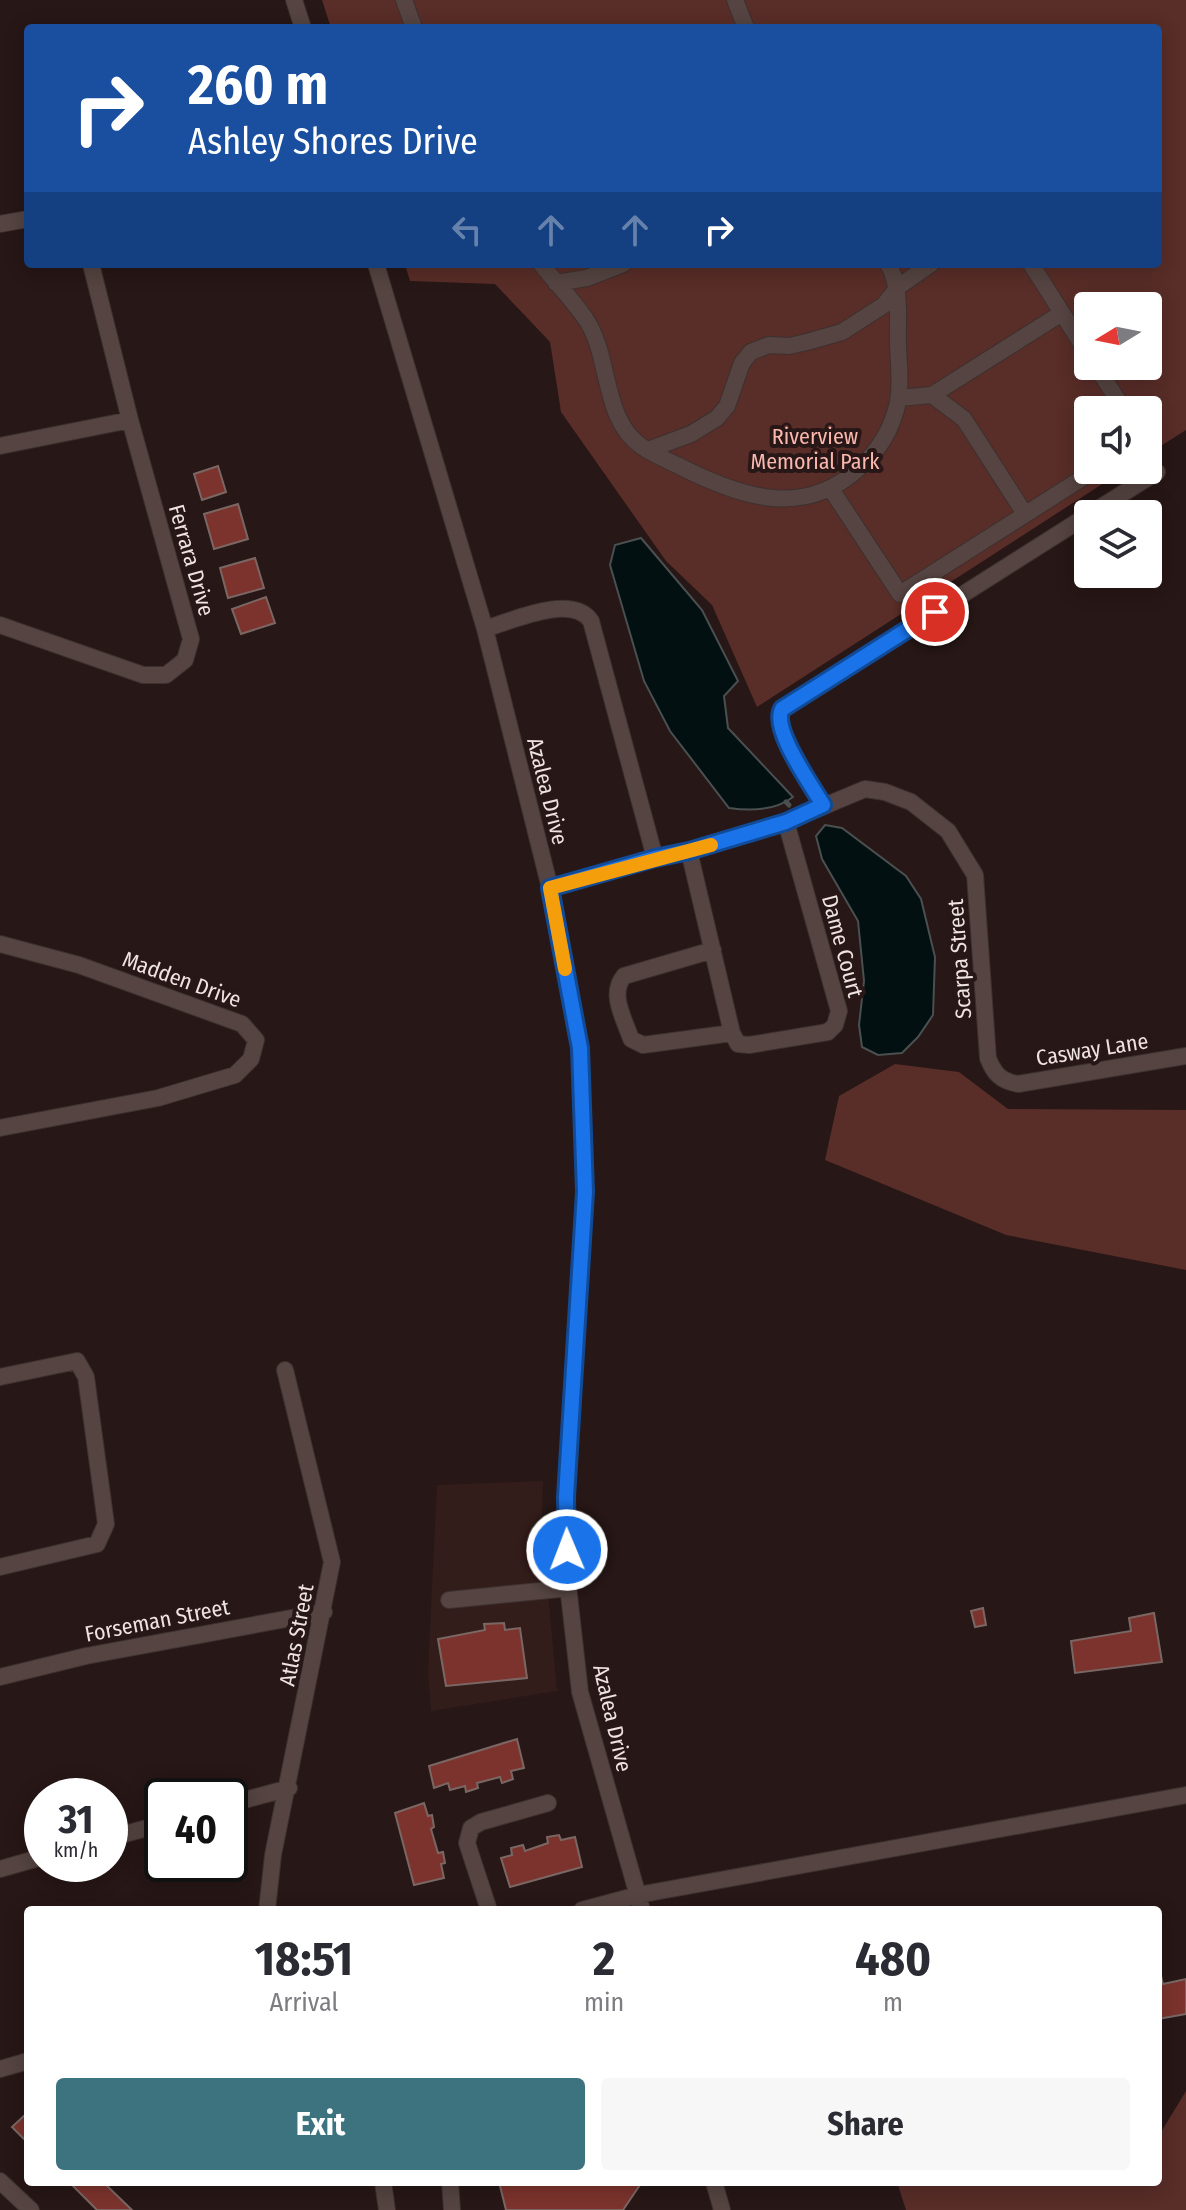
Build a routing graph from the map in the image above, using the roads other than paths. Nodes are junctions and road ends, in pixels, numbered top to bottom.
1 (294, 0) edge
2 (404, 0) edge
3 (735, 0) edge
4 (302, 24) edge
5 (413, 24) edge
6 (744, 24) edge
7 (24, 220) edge
8 (0, 224) edge
9 (92, 268) edge
10 (377, 268) edge
11 (544, 268) edge
12 (613, 268) edge
13 (890, 268) edge
14 (925, 268) edge
15 (1034, 268) edge
16 (556, 283) junction
17 (898, 287) junction
18 (1062, 313) junction
19 (1074, 332) edge
20 (932, 395) junction
21 (899, 398) junction
22 (130, 420) junction
23 (0, 446) edge
24 (648, 450) junction
25 (1074, 483) edge
26 (1138, 484) edge
27 (831, 489) junction
28 (1113, 500) edge
29 (1025, 514) junction
30 (1074, 524) edge
31 (0, 625) edge
32 (485, 629) junction
33 (823, 805) junction
34 (786, 822) junction
35 (689, 851) junction
36 (655, 858) junction
37 (550, 888) junction
38 (0, 944) edge
39 (713, 950) junction
40 (732, 1033) junction
41 (1186, 1056) edge
42 (1005, 1082) joint
43 (0, 1128) edge
44 (285, 1370) dead end
45 (0, 1377) edge
46 (0, 1567) edge
47 (569, 1588) junction
48 (449, 1600) dead end
49 (324, 1612) junction
50 (0, 1677) edge
51 (289, 1788) junction
52 (1186, 1795) edge
53 (248, 1799) edge
54 (548, 1803) dead end
55 (24, 1862) edge
56 (0, 1869) edge
57 (640, 1903) edge
58 (267, 1906) edge
59 (488, 1906) edge
60 (615, 1906) edge
61 (24, 2062) edge
62 (0, 2069) edge
63 (0, 2181) edge
64 (384, 2186) edge
65 (450, 2186) edge
66 (715, 2186) edge
67 (31, 2210) edge
68 (387, 2210) edge
69 (452, 2210) edge
70 (721, 2210) edge

1 - 4 street
2 - 5 street
3 - 6 street
7 - 8 street
9 - 22 street, Ferrara Drive
10 - 32 street, Azalea Drive
11 - 16 street
12 - 16 street
13 - 17 street
14 - 17 street
15 - 18 street
16 - 24 street
17 - 21 street
17 - 24 street
18 - 19 street
18 - 20 street
20 - 21 street
20 - 29 street
21 - 27 street
22 - 23 street
22 - 31 street, Ferrara Drive
24 - 27 street
25 - 29 street
26 - 28 street
27 - 29 street
30 - 33 street
32 - 36 street
32 - 37 street, Azalea Drive
33 - 34 street, Scarpa Street
33 - 42 street, Scarpa Street
34 - 35 street, Scarpa Street
34 - 40 street, Dame Court
35 - 36 street, Scarpa Street
35 - 39 street
36 - 37 street, Scarpa Street
37 - 47 street, Azalea Drive
38 - 43 street, Madden Drive
39 - 40 street
39 - 40 street
41 - 42 street, Casway Lane
44 - 49 street, Atlas Street
45 - 46 street
47 - 48 street
47 - 57 street, Azalea Drive
49 - 50 street, Forseman Street
49 - 51 street, Atlas Street
51 - 53 street
51 - 58 street, Atlas Street
52 - 57 street
54 - 59 street
55 - 56 street
57 - 60 street
61 - 62 street
63 - 67 street
64 - 68 street
65 - 69 street
66 - 70 street

